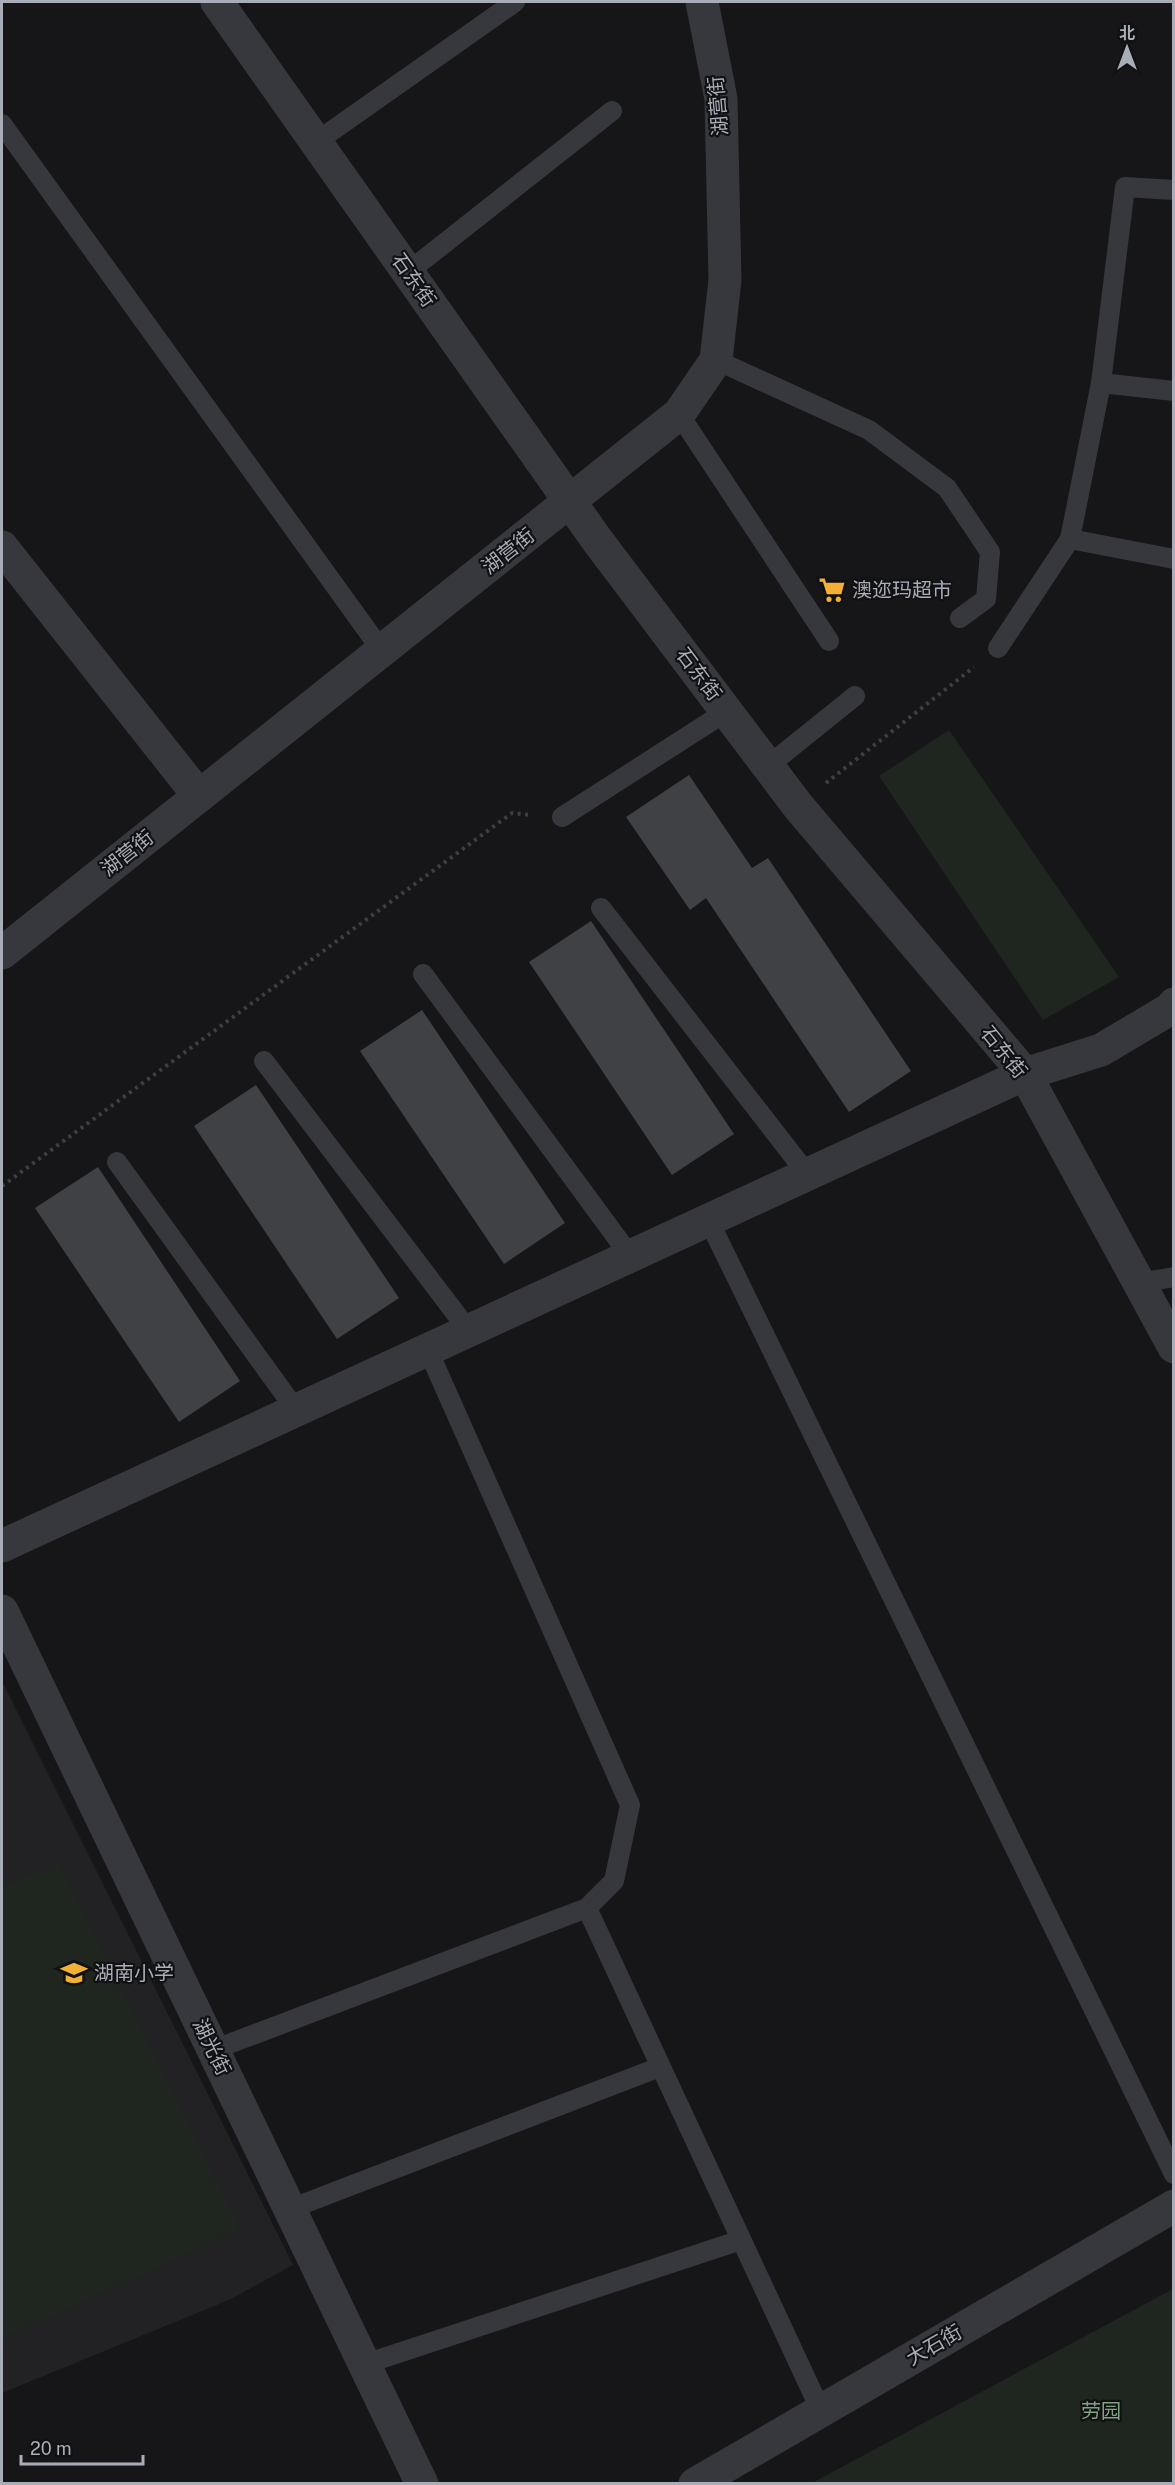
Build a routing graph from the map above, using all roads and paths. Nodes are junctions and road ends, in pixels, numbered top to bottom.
1 (217, 2) edge
2 (515, 2) edge
3 (702, 2) edge
4 (612, 111) dead end
5 (5, 135) edge
6 (316, 142) junction
7 (1173, 190) edge
8 (408, 272) junction
9 (717, 360) junction
10 (1101, 383) junction
11 (1173, 391) edge
12 (679, 414) junction
13 (570, 502) junction
14 (1071, 539) junction
15 (2, 546) edge
16 (1173, 559) edge
17 (960, 618) dead end
18 (829, 641) dead end
19 (998, 648) joint
20 (382, 651) junction
21 (855, 696) dead end
22 (727, 711) junction
23 (768, 766) junction
24 (199, 796) junction
25 (798, 806) junction
26 (562, 817) joint
27 (601, 908) dead end
28 (2, 953) edge
29 (423, 974) dead end
30 (1173, 1004) edge
31 (264, 1061) dead end
32 (1025, 1074) junction
33 (117, 1162) dead end
34 (808, 1175) junction
35 (2, 1186) edge
36 (709, 1221) junction
37 (631, 1257) junction
38 (1173, 1276) edge
39 (1139, 1283) junction
40 (469, 1331) junction
41 (1171, 1337) edge
42 (428, 1350) junction
43 (296, 1410) junction
44 (2, 1546) edge
45 (2, 1611) edge
46 (587, 1908) junction
47 (213, 2050) junction
48 (660, 2067) junction
49 (1173, 2174) edge
50 (1173, 2206) edge
51 (290, 2209) junction
52 (741, 2240) junction
53 (364, 2364) junction
54 (821, 2411) junction
55 (422, 2484) edge
56 (695, 2484) edge

1 - 6 street, 石东街
2 - 6 lane
3 - 9 street, 湖营街
4 - 8 lane
5 - 20 lane
6 - 8 street, 石东街
7 - 10 lane
8 - 13 street, 石东街
9 - 12 street, 湖营街
9 - 17 lane
10 - 11 lane
10 - 14 lane
12 - 13 street, 湖营街
12 - 18 lane
13 - 20 street, 湖营街
13 - 22 street, 石东街
14 - 16 lane
14 - 19 lane
15 - 24 street
19 - 25 path
20 - 24 street, 湖营街
21 - 23 lane
22 - 23 street, 石东街
22 - 26 lane
23 - 25 street, 石东街
24 - 28 street, 湖营街
25 - 32 street, 石东街
26 - 35 path
27 - 34 lane
29 - 37 lane
30 - 32 street
31 - 40 lane
32 - 34 street
32 - 39 street, 石东街
33 - 43 lane
34 - 36 street
36 - 37 street
36 - 49 lane
37 - 40 street
38 - 39 lane
39 - 41 street, 石东街
40 - 42 street
42 - 43 street
42 - 46 lane
43 - 44 street
45 - 47 street, 湖光街
46 - 47 lane
46 - 48 lane
47 - 51 street, 湖光街
48 - 51 lane
48 - 52 lane
50 - 54 street, 大石街
51 - 53 street, 湖光街
52 - 53 lane
52 - 54 lane
53 - 55 street, 湖光街
54 - 56 street, 大石街

